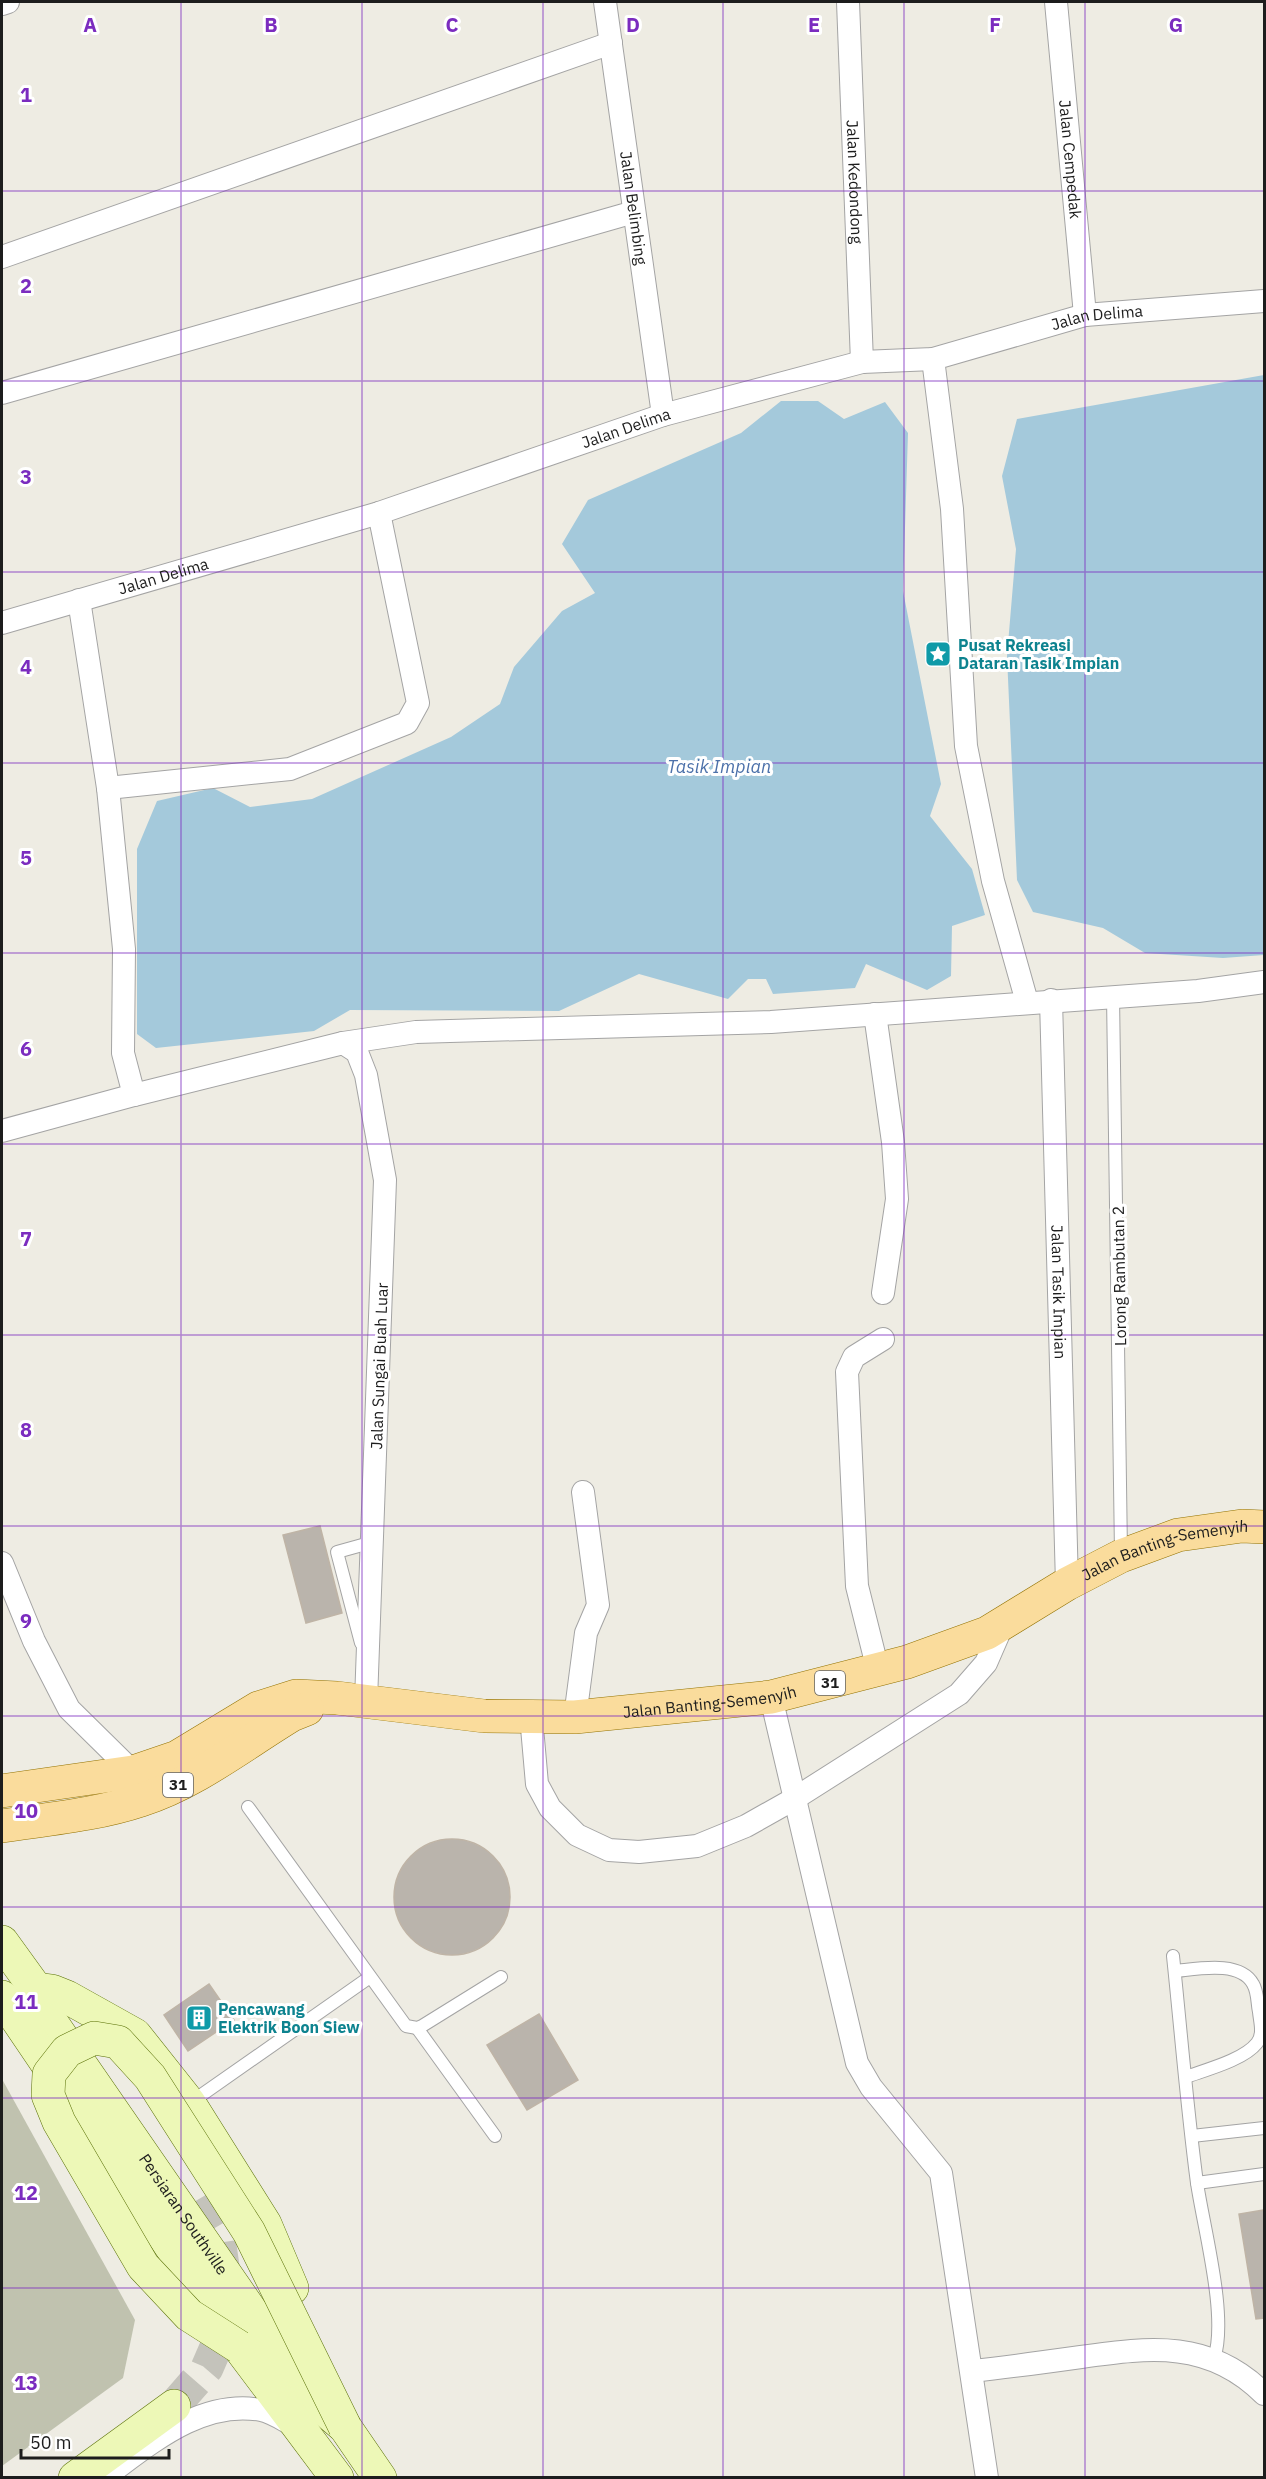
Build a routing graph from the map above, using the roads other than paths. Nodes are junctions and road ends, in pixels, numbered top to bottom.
1 (8, 2) edge
2 (605, 2) edge
3 (847, 2) edge
4 (856, 2) edge
5 (1056, 2) edge
6 (2, 4) edge
7 (611, 43) junction
8 (634, 212) junction
9 (2, 257) edge
10 (1264, 301) edge
11 (1085, 315) junction
12 (933, 359) junction
13 (861, 362) junction
14 (2, 393) edge
15 (663, 415) junction
16 (379, 513) junction
17 (79, 600) junction
18 (2, 623) edge
19 (108, 788) junction
20 (1264, 982) edge
21 (1113, 996) junction
22 (1051, 1000) junction
23 (1027, 1002) junction
24 (875, 1014) junction
25 (342, 1043) junction
26 (134, 1095) junction
27 (2, 1131) edge
28 (883, 1293) dead end
29 (883, 1339) dead end
30 (583, 1492) dead end
31 (1264, 1527) edge
32 (374, 1542) junction
33 (1122, 1556) junction
34 (2, 1563) edge
35 (1067, 1584) junction
36 (1003, 1624) junction
37 (368, 1668) junction
38 (878, 1670) junction
39 (771, 1696) junction
40 (352, 1700) junction
41 (531, 1716) junction
42 (574, 1717) junction
43 (133, 1772) junction
44 (5, 1787) edge
45 (794, 1799) junction
46 (248, 1807) dead end
47 (43, 1820) junction
48 (2, 1826) edge
49 (2, 1839) edge
50 (2, 1942) edge
51 (1173, 1956) dead end
52 (1175, 1971) junction
53 (370, 1977) junction
54 (501, 1977) dead end
55 (36, 1989) junction
56 (2, 1997) edge
57 (417, 2028) junction
58 (1186, 2077) junction
59 (189, 2103) junction
60 (1264, 2128) edge
61 (495, 2136) dead end
62 (1192, 2136) junction
63 (1264, 2174) edge
64 (1197, 2183) junction
65 (194, 2190) tunnel mouth
66 (239, 2347) junction
67 (1214, 2359) junction
68 (973, 2371) junction
69 (1260, 2385) edge
70 (174, 2406) tunnel mouth
71 (345, 2427) junction
72 (304, 2431) junction
73 (75, 2478) edge
74 (103, 2478) edge
75 (337, 2478) edge
76 (380, 2478) edge
77 (987, 2478) edge

1 - 6 street
2 - 7 street, Jalan Belimbing
3 - 4 street
3 - 13 street, Jalan Kedondong
5 - 11 street, Jalan Cempedak
7 - 8 street, Jalan Belimbing
7 - 9 street
8 - 14 street
8 - 15 street, Jalan Belimbing
10 - 11 street, Jalan Delima
11 - 12 street, Jalan Delima
12 - 13 street, Jalan Delima
12 - 23 street
13 - 15 street, Jalan Delima
15 - 16 street, Jalan Delima
16 - 17 street, Jalan Delima
16 - 19 street
17 - 18 street, Jalan Delima
17 - 19 street
19 - 26 street
20 - 21 street
21 - 22 street
21 - 33 lane, Lorong Rambutan 2
22 - 23 street
22 - 35 street, Jalan Tasik Impian
23 - 24 street
24 - 25 street
24 - 28 street
25 - 26 street
25 - 32 street, Jalan Sungai Buah Luar
26 - 27 street
29 - 38 street
30 - 42 street
31 - 33 main road, Jalan Banting-Semenyih / 31
32 - 37 street, Jalan Sungai Buah Luar
32 - 37 lane
33 - 35 main road, Jalan Banting-Semenyih / 31
34 - 43 street
35 - 36 main road, Jalan Banting-Semenyih / 31
36 - 38 main road, Jalan Banting-Semenyih / 31
36 - 45 street
37 - 40 street, Jalan Sungai Buah Luar
38 - 39 main road, Jalan Banting-Semenyih / 31
39 - 42 main road, Jalan Banting-Semenyih / 31
39 - 45 street
40 - 41 main road, Jalan Banting-Semenyih / 31
40 - 43 main road, Jalan Banting-Semenyih / 31
40 - 47 main road, Jalan Banting-Semenyih / 31
41 - 42 main road, Jalan Banting-Semenyih / 31
41 - 45 street
43 - 44 main road, Jalan Banting-Semenyih / 31
45 - 68 street
46 - 53 lane
47 - 48 main road, Jalan Banting-Semenyih / 31
47 - 49 main road
50 - 55 main road, Persiaran Southville
51 - 52 lane
52 - 58 lane
52 - 58 lane
53 - 57 lane
53 - 59 lane
54 - 57 lane
55 - 59 main road
55 - 65 main road
55 - 71 main road, Persiaran Southville
56 - 66 main road, Persiaran Southville
57 - 61 lane
58 - 62 lane
59 - 71 main road
60 - 62 lane
62 - 64 lane
63 - 64 lane
64 - 67 lane
66 - 71 main road, bridge
66 - 72 main road, Persiaran Southville
67 - 68 street
67 - 69 street
68 - 77 street
70 - 73 main road
71 - 76 main road, Persiaran Southville
72 - 74 street
72 - 75 main road, Persiaran Southville

